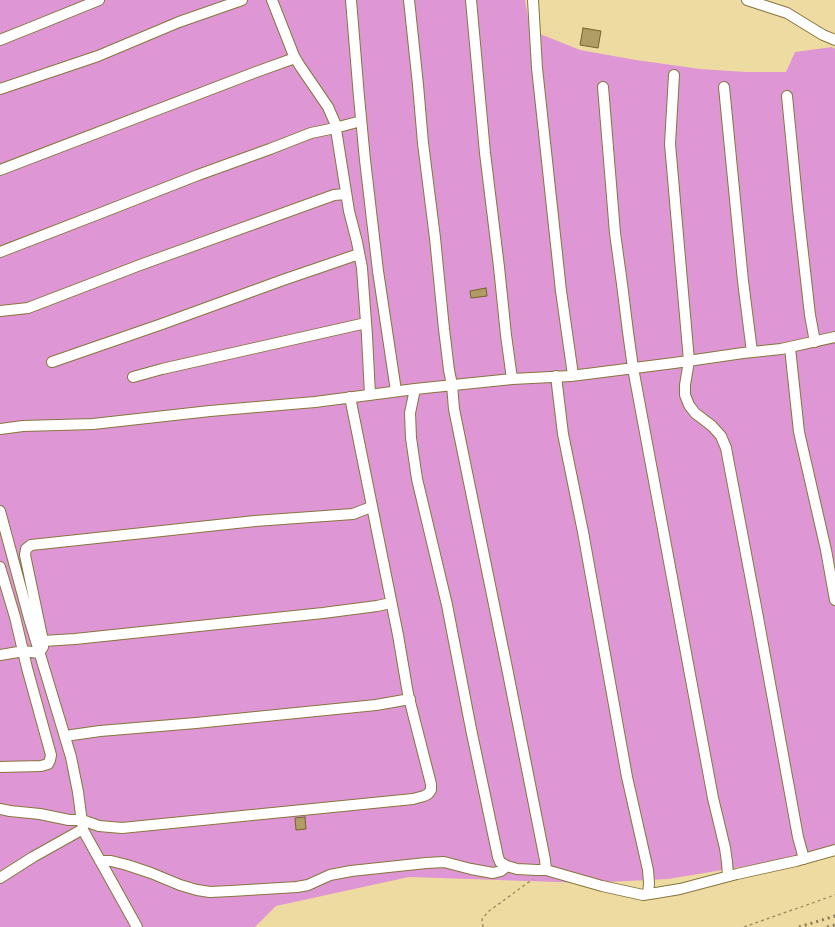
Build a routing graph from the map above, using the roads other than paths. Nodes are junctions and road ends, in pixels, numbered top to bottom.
1 (99, 0) edge
2 (242, 0) edge
3 (272, 0) edge
4 (351, 0) edge
5 (409, 0) edge
6 (471, 0) edge
7 (533, 0) edge
8 (747, 0) edge
9 (0, 40) edge
10 (835, 40) edge
11 (295, 58) junction
12 (674, 75) dead end
13 (602, 87) dead end
14 (724, 87) dead end
15 (0, 90) edge
16 (787, 96) dead end
17 (361, 121) junction
18 (335, 128) junction
19 (0, 170) edge
20 (346, 194) junction
21 (0, 252) edge
22 (359, 254) junction
23 (0, 311) edge
24 (366, 323) junction
25 (835, 337) edge
26 (815, 342) junction
27 (790, 348) junction
28 (752, 352) junction
29 (689, 361) junction
30 (52, 362) dead end
31 (633, 368) junction
32 (573, 375) junction
33 (556, 376) junction
34 (133, 377) dead end
35 (512, 379) junction
36 (452, 385) junction
37 (415, 388) junction
38 (396, 391) junction
39 (370, 395) junction
40 (350, 398) junction
41 (0, 429) edge
42 (371, 507) junction
43 (0, 511) edge
44 (4, 541) edge
45 (0, 566) edge
46 (835, 600) edge
47 (391, 602) junction
48 (44, 641) junction
49 (24, 651) junction
50 (39, 653) junction
51 (0, 654) edge
52 (410, 699) junction
53 (65, 736) junction
54 (0, 767) edge
55 (0, 809) edge
56 (82, 824) junction
57 (835, 850) edge
58 (804, 859) junction
59 (100, 861) junction
60 (507, 866) junction
61 (546, 870) junction
62 (728, 876) junction
63 (0, 878) edge
64 (648, 894) junction
65 (138, 927) edge

1 - 9 street
2 - 15 street
3 - 11 street
4 - 17 street
5 - 36 street
6 - 35 street
7 - 32 street
8 - 10 street
11 - 18 street
11 - 19 street
12 - 29 street
13 - 31 street
14 - 28 street
16 - 26 street
17 - 18 street
17 - 38 street
18 - 20 street
18 - 21 street
20 - 22 street
20 - 23 street
22 - 24 street
22 - 30 street
24 - 34 street
24 - 39 street
25 - 26 street
26 - 27 street
27 - 28 street
27 - 46 street
28 - 29 street
29 - 31 street
29 - 58 street
31 - 32 street
31 - 62 street
32 - 33 street
33 - 35 street
33 - 64 street
35 - 36 street
36 - 37 street
36 - 61 street
37 - 38 street
37 - 60 street
38 - 39 street
39 - 40 street
40 - 41 street
40 - 42 street
42 - 47 street
42 - 48 street
43 - 44 street
44 - 50 street
45 - 49 street
47 - 48 street
47 - 52 street
48 - 50 street
49 - 50 street
49 - 51 street
49 - 54 street
50 - 53 street
52 - 53 street
52 - 56 street
53 - 56 street
55 - 56 street
56 - 59 street
56 - 63 street
57 - 58 street
58 - 62 street
59 - 60 street
59 - 65 street
60 - 61 street
61 - 64 street
62 - 64 street

